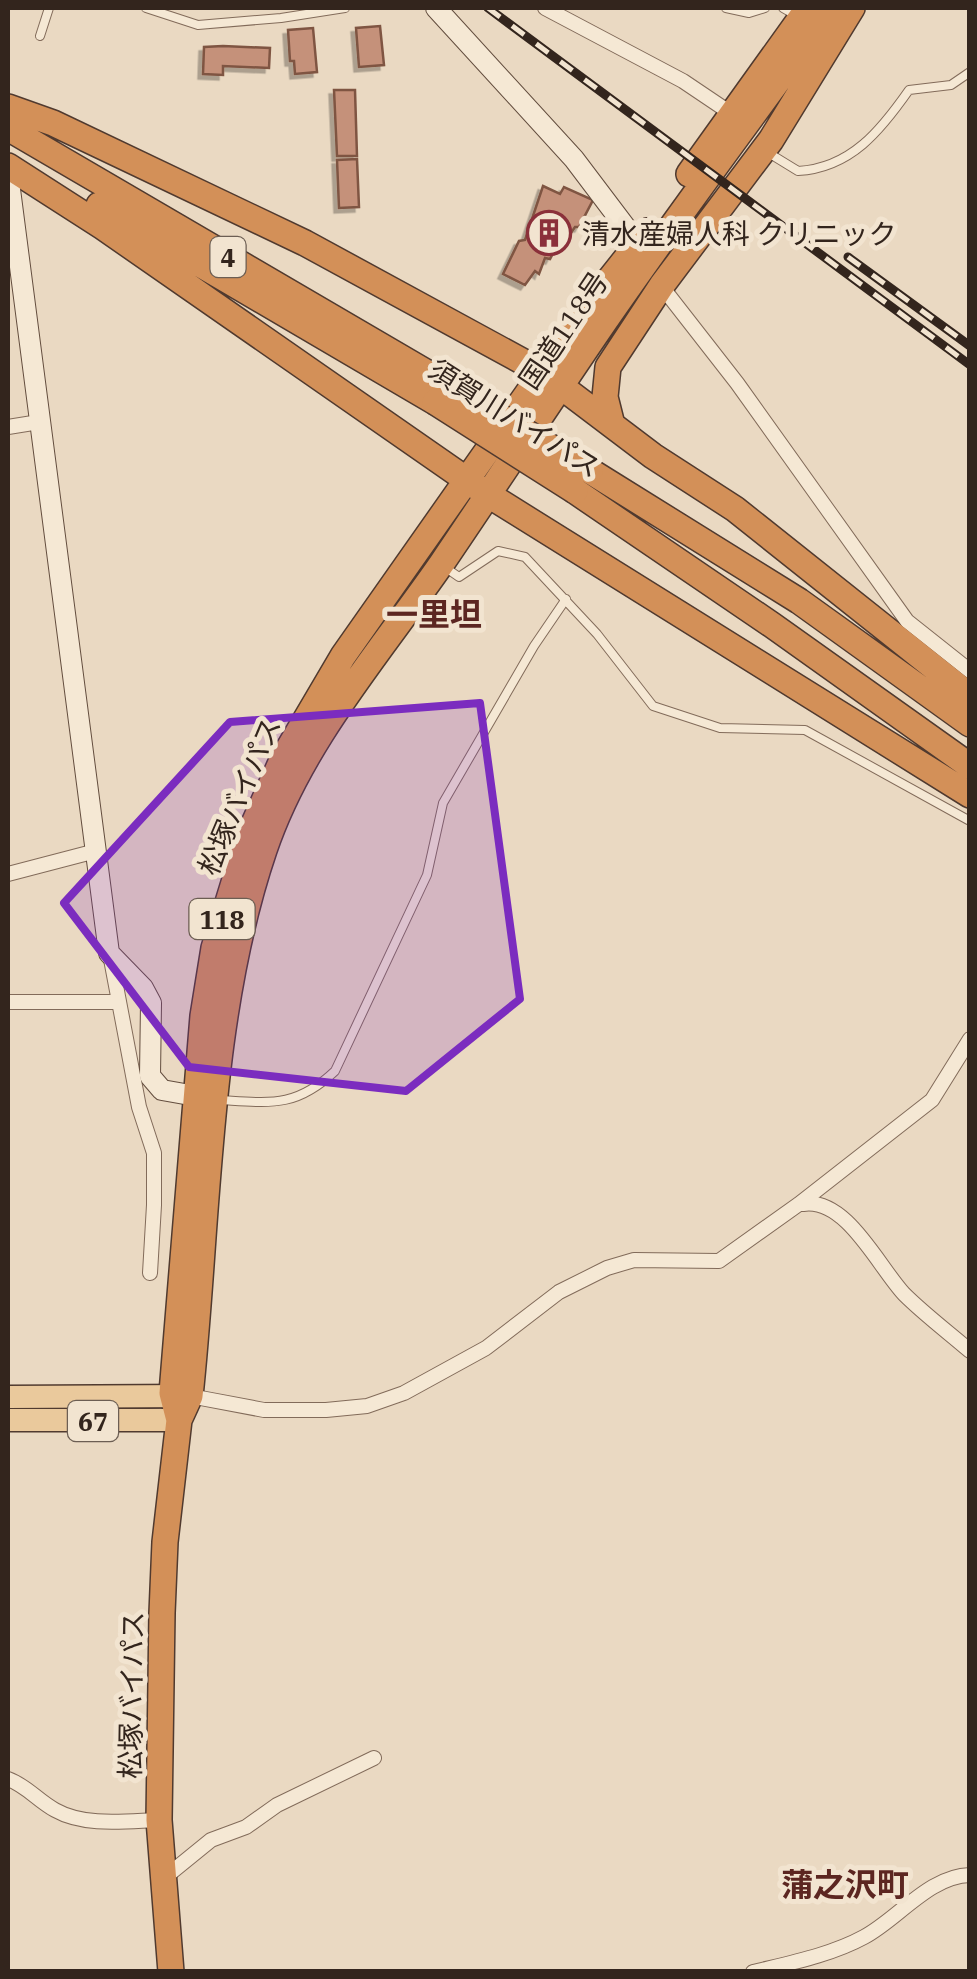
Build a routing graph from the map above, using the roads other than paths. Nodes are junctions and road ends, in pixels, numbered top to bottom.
1 (49, 8) edge
2 (146, 8) edge
3 (344, 8) edge
4 (436, 8) edge
5 (545, 8) edge
6 (726, 8) edge
7 (765, 8) edge
8 (831, 8) edge
9 (852, 8) edge
10 (797, 11) edge
11 (40, 36) dead end
12 (970, 72) edge
13 (8, 107) edge
14 (732, 114) junction
15 (8, 128) edge
16 (764, 150) junction
17 (8, 156) edge
18 (8, 166) edge
19 (8, 174) edge
20 (648, 266) junction
21 (552, 379) junction
22 (442, 393) junction
23 (39, 422) junction
24 (612, 425) junction
25 (8, 428) edge
26 (583, 481) junction
27 (477, 487) junction
28 (441, 564) junction
29 (566, 599) junction
30 (970, 671) edge
31 (970, 696) edge
32 (970, 724) edge
33 (970, 766) edge
34 (970, 795) edge
35 (970, 821) edge
36 (96, 851) junction
37 (8, 874) edge
38 (110, 952) junction
39 (8, 1002) edge
40 (118, 1002) junction
41 (970, 1039) edge
42 (206, 1098) junction
43 (799, 1204) junction
44 (150, 1273) dead end
45 (970, 1351) edge
46 (8, 1397) edge
47 (180, 1403) junction
48 (8, 1420) edge
49 (374, 1758) dead end
50 (8, 1779) edge
51 (160, 1820) junction
52 (970, 1875) edge
53 (162, 1880) junction
54 (171, 1972) edge
55 (753, 1972) edge

1 - 11 lane
2 - 3 lane
4 - 20 street
5 - 14 street
6 - 7 lane
8 - 20 highway, 国道118号 / 118
9 - 16 highway, 118
10 - 14 highway, 国道118号 / 118
12 - 16 lane
13 - 21 highway
14 - 20 highway, 国道118号 / 118
15 - 22 highway, 須賀川バイパス / 4
16 - 20 highway, 118
17 - 22 highway, 須賀川バイパス / 4
18 - 27 highway
19 - 23 street
20 - 21 highway, 国道118号 / 118
20 - 24 highway, 118
20 - 30 street
21 - 24 highway
21 - 27 highway, 国道118号 / 118
22 - 26 highway, 須賀川バイパス / 4, bridge
23 - 25 street
23 - 36 street
24 - 31 highway
26 - 32 highway, 須賀川バイパス / 4
26 - 33 highway, 須賀川バイパス / 4
27 - 28 highway, 松塚バイパス / 118
27 - 34 highway
27 - 42 highway, 松塚バイパス / 118
28 - 29 lane
28 - 42 highway, 松塚バイパス / 118
29 - 35 lane
29 - 42 lane
36 - 37 street
36 - 38 street
38 - 40 street
38 - 42 street
39 - 40 street
40 - 44 street
41 - 43 street
42 - 47 highway, 松塚バイパス / 118
43 - 45 street
43 - 47 street
46 - 47 main road, 67
47 - 48 main road, 67
47 - 51 highway, 松塚バイパス / 118
49 - 53 street
50 - 51 street
51 - 53 highway, 松塚バイパス / 118
52 - 55 street
53 - 54 highway, 松塚バイパス / 118

